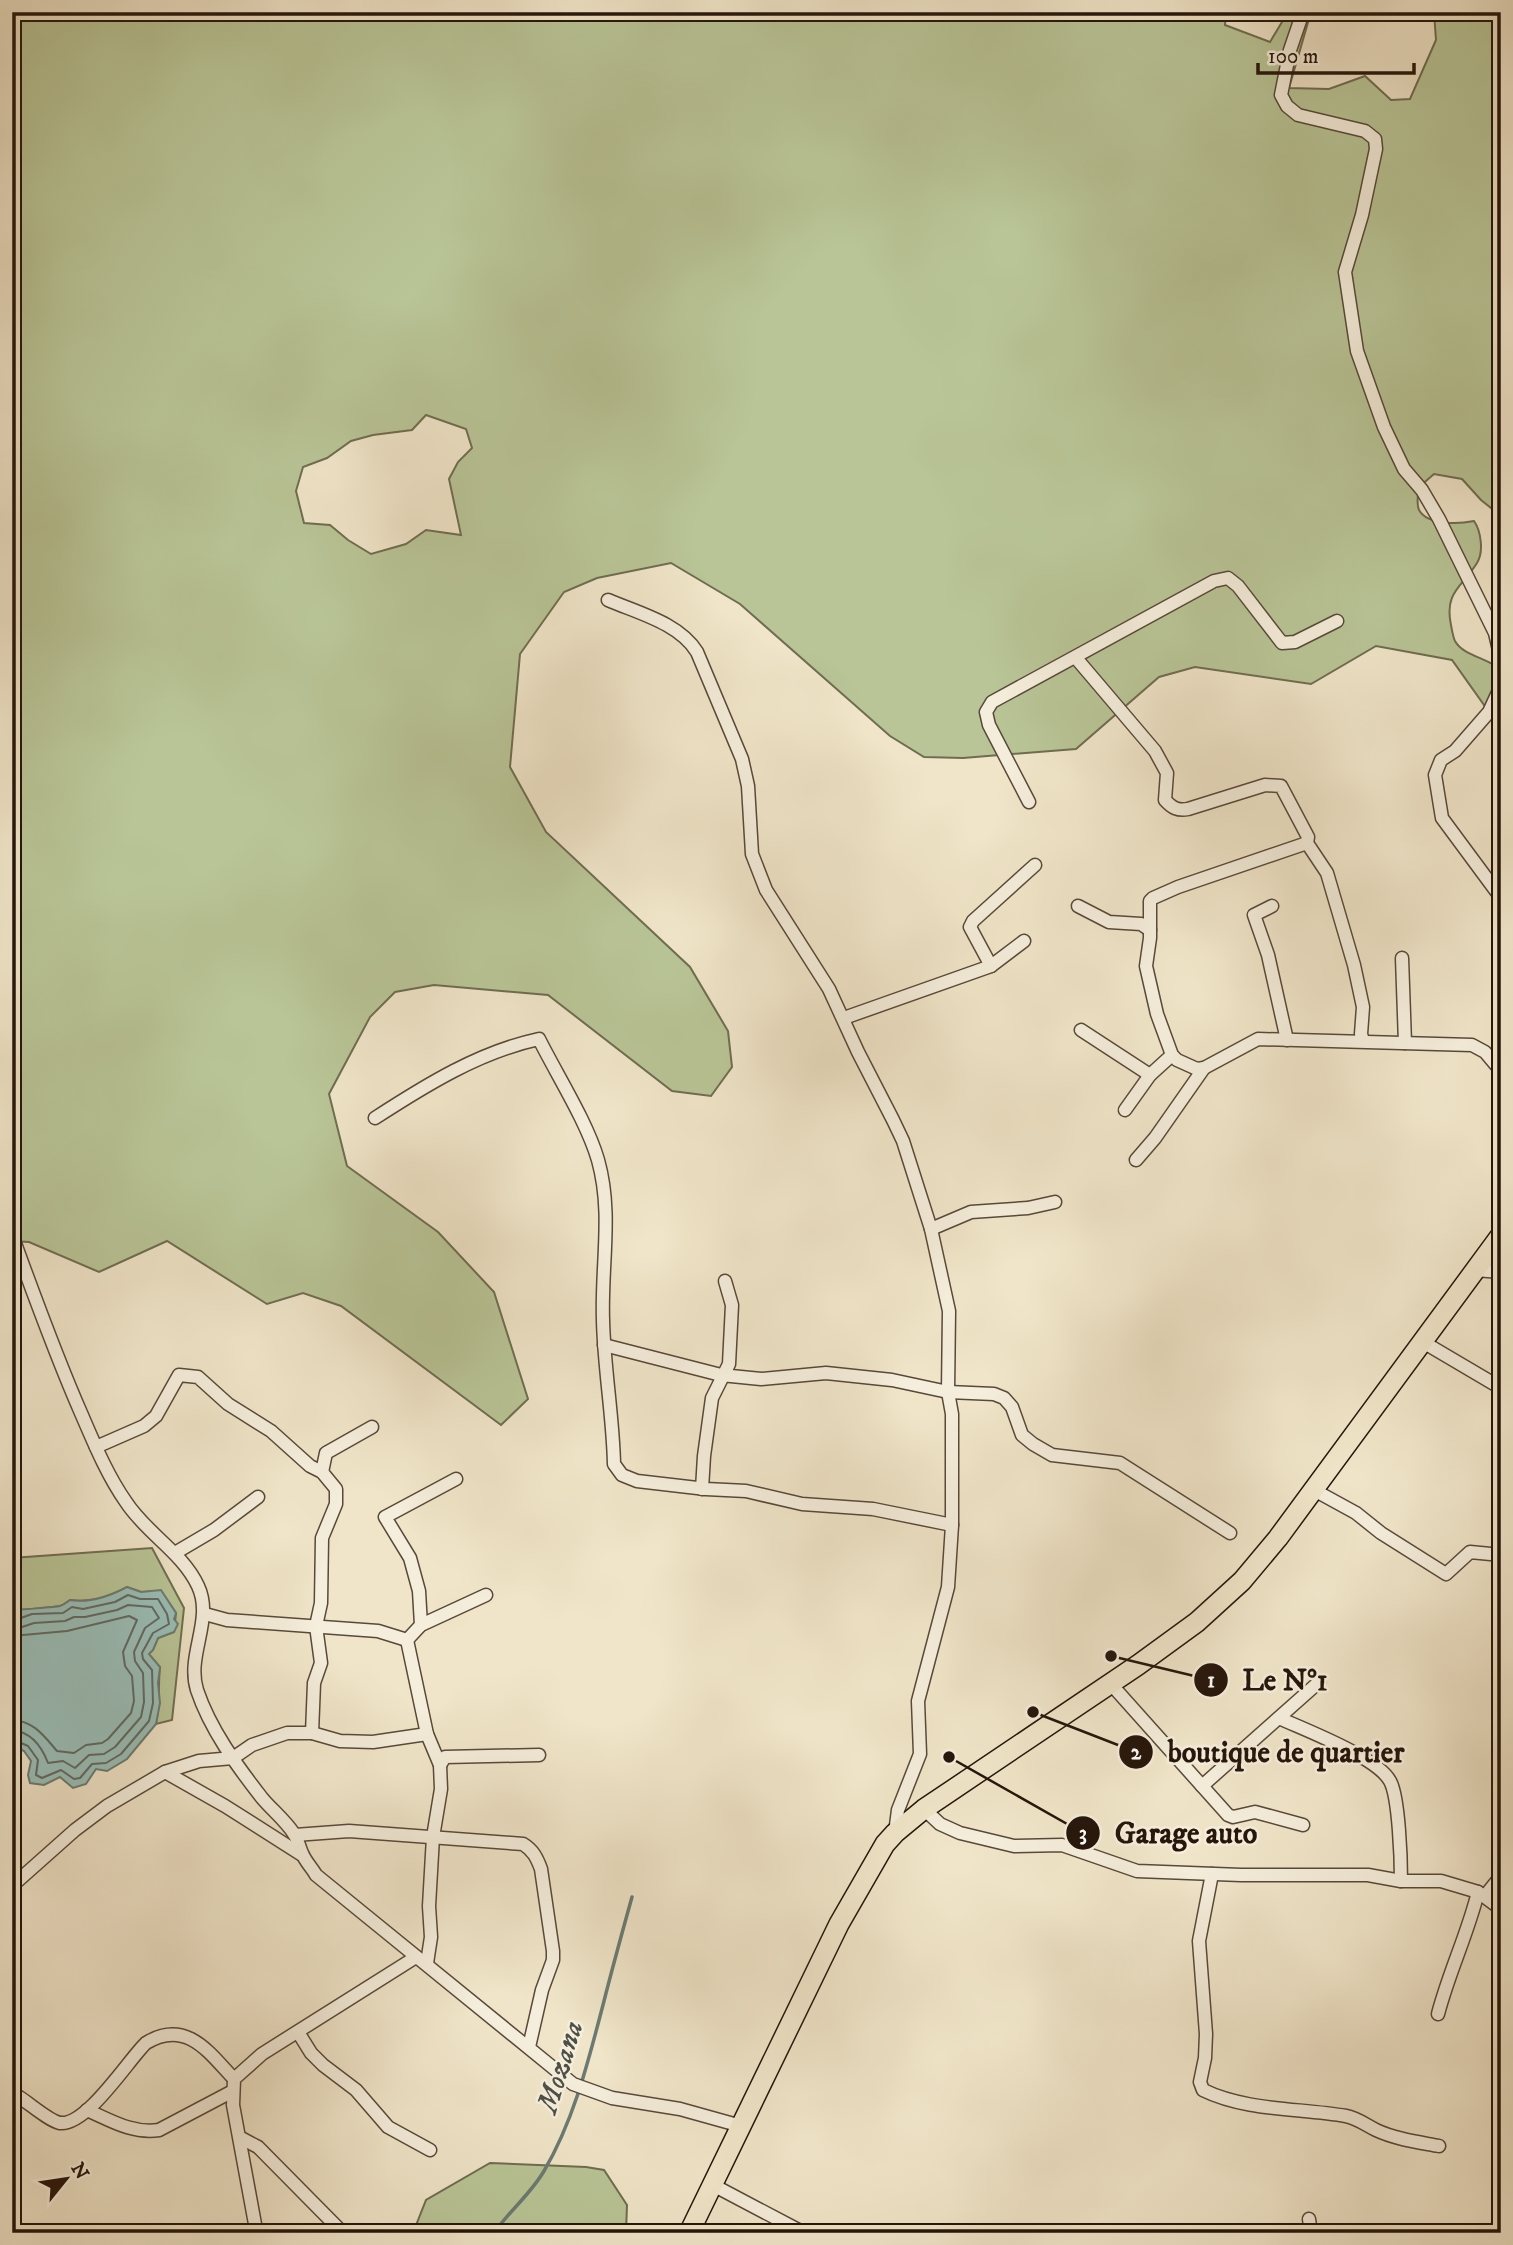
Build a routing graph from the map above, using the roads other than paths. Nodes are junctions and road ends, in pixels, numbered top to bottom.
1 (1303, 12) edge
2 (608, 600) dead end
3 (1337, 621) dead end
4 (1076, 657) junction
5 (1501, 659) edge
6 (1501, 687) edge
7 (1029, 802) dead end
8 (1307, 844) junction
9 (1035, 865) dead end
10 (1501, 902) edge
11 (1078, 906) dead end
12 (1272, 906) dead end
13 (1150, 930) junction
14 (1024, 941) dead end
15 (1402, 958) dead end
16 (991, 966) junction
17 (844, 1018) junction
18 (1082, 1030) dead end
19 (1287, 1040) junction
20 (1363, 1041) junction
21 (1405, 1043) junction
22 (1172, 1055) junction
23 (1204, 1068) junction
24 (1501, 1071) edge
25 (1150, 1075) junction
26 (1125, 1110) dead end
27 (375, 1118) dead end
28 (1136, 1160) dead end
29 (1055, 1202) dead end
30 (931, 1229) junction
31 (12, 1235) edge
32 (1501, 1235) edge
33 (1475, 1270) junction
34 (1501, 1272) edge
35 (725, 1281) dead end
36 (1423, 1342) junction
37 (604, 1345) junction
38 (724, 1376) junction
39 (1501, 1388) edge
40 (948, 1392) junction
41 (372, 1427) dead end
42 (96, 1447) junction
43 (322, 1472) junction
44 (456, 1479) dead end
45 (702, 1489) junction
46 (1314, 1490) junction
47 (258, 1497) dead end
48 (952, 1525) junction
49 (1230, 1533) dead end
50 (174, 1553) junction
51 (1501, 1555) edge
52 (486, 1595) dead end
53 (205, 1614) junction
54 (421, 1625) junction
55 (316, 1626) junction
56 (407, 1640) junction
57 (1319, 1682) dead end
58 (1110, 1683) junction
59 (1279, 1717) junction
60 (312, 1733) junction
61 (427, 1734) junction
62 (539, 1755) dead end
63 (233, 1758) junction
64 (440, 1765) junction
65 (165, 1772) junction
66 (1202, 1786) junction
67 (924, 1809) junction
68 (1303, 1825) dead end
69 (895, 1833) junction
70 (295, 1835) junction
71 (433, 1837) junction
72 (302, 1855) junction
73 (1212, 1874) junction
74 (1501, 1876) edge
75 (1401, 1881) junction
76 (12, 1886) edge
77 (1482, 1894) junction
78 (1501, 1909) edge
79 (422, 1960) junction
80 (1438, 2014) dead end
81 (298, 2032) junction
82 (529, 2047) junction
83 (234, 2085) junction
84 (12, 2096) edge
85 (87, 2109) junction
86 (741, 2126) junction
87 (241, 2138) junction
88 (1439, 2146) dead end
89 (430, 2150) dead end
90 (711, 2185) junction
91 (1309, 2219) dead end
92 (254, 2233) edge
93 (343, 2233) edge
94 (689, 2233) edge
95 (804, 2233) edge
96 (1311, 2233) edge

1 - 5 street
2 - 17 street
3 - 4 street
4 - 7 street
4 - 8 street
6 - 10 street
8 - 13 street
8 - 20 street
9 - 16 street
11 - 13 street
12 - 19 street
13 - 22 street
14 - 16 street
15 - 21 street
16 - 17 street
17 - 30 street
18 - 25 street
19 - 20 street
19 - 23 street
20 - 21 street
21 - 24 street
22 - 23 street
22 - 25 street
23 - 28 street
25 - 26 street
27 - 37 street
29 - 30 street
30 - 40 street
31 - 42 street
32 - 33 main road
33 - 34 street
33 - 36 main road
35 - 38 street
36 - 39 street
36 - 46 main road
37 - 38 street
37 - 45 street
38 - 40 street
38 - 45 street
40 - 48 street
40 - 49 street
41 - 43 street
42 - 43 street
42 - 50 street
43 - 55 street
44 - 54 street
45 - 48 street
46 - 51 street
46 - 58 main road
47 - 50 street
48 - 69 street
50 - 53 street
52 - 54 street
53 - 55 street
53 - 63 street
54 - 56 street
55 - 56 street
55 - 60 street
56 - 61 street
57 - 59 street
58 - 66 street
58 - 67 main road
59 - 66 street
59 - 75 street
60 - 61 street
60 - 63 street
61 - 64 street
62 - 64 street
63 - 65 street
63 - 70 street
64 - 71 street
65 - 72 street
65 - 76 street
66 - 68 street
67 - 69 main road
67 - 73 street
69 - 86 main road
70 - 71 street
70 - 72 street
71 - 79 street
71 - 82 street
72 - 79 street
73 - 75 street
73 - 88 street
74 - 77 street
75 - 77 street
77 - 78 street
77 - 80 street
79 - 81 street
79 - 82 street
81 - 83 street
81 - 89 street
82 - 86 street
83 - 85 street
83 - 85 street
83 - 87 street
84 - 85 street
86 - 90 main road
87 - 92 street
87 - 93 street
90 - 94 main road
90 - 95 street
91 - 96 street

